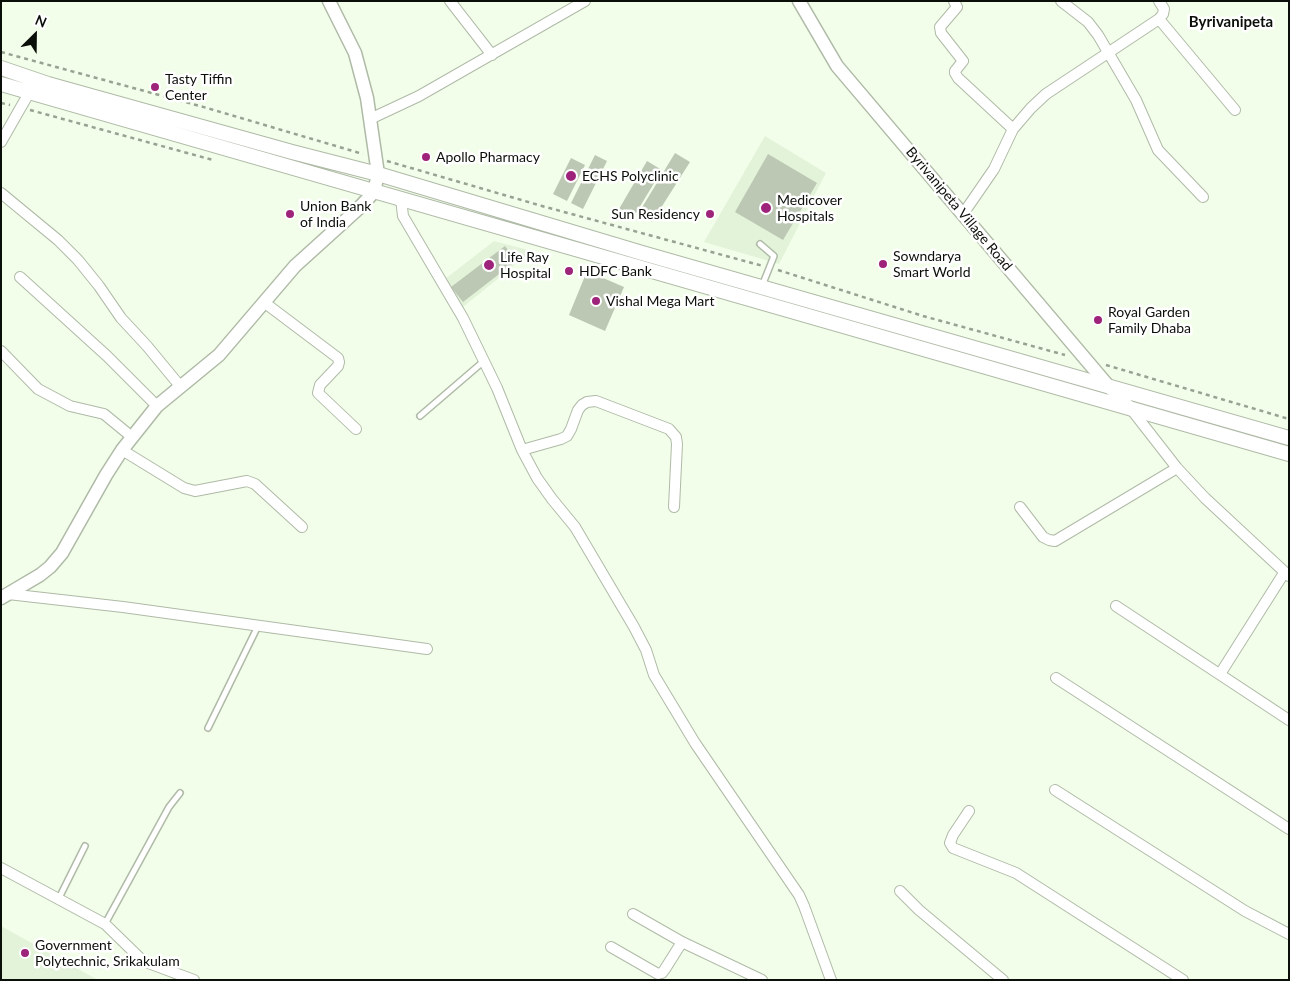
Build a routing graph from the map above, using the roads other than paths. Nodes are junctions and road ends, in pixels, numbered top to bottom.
1 (329, 1) edge
2 (450, 1) edge
3 (585, 1) edge
4 (799, 1) edge
5 (954, 1) edge
6 (1061, 1) edge
7 (1159, 1) edge
8 (1159, 19) junction
9 (1110, 53) junction
10 (492, 55) junction
11 (1, 68) edge
12 (1, 84) edge
13 (29, 93) junction
14 (1235, 110) dead end
15 (370, 119) junction
16 (1013, 129) junction
17 (1, 142) edge
18 (378, 174) junction
19 (374, 192) junction
20 (1, 193) edge
21 (1203, 197) dead end
22 (401, 199) junction
23 (963, 214) junction
24 (760, 244) dead end
25 (20, 277) dead end
26 (762, 287) junction
27 (265, 303) junction
28 (1, 351) edge
29 (484, 361) junction
30 (180, 386) junction
31 (1110, 388) junction
32 (156, 406) junction
33 (1131, 409) junction
34 (420, 416) dead end
35 (356, 429) dead end
36 (132, 438) junction
37 (1289, 438) edge
38 (122, 450) junction
39 (522, 450) junction
40 (1289, 454) edge
41 (1178, 468) junction
42 (674, 507) dead end
43 (1020, 507) dead end
44 (302, 527) dead end
45 (1286, 574) edge
46 (5, 596) edge
47 (1116, 606) dead end
48 (258, 626) junction
49 (427, 649) dead end
50 (1220, 674) junction
51 (1056, 678) dead end
52 (1289, 720) edge
53 (208, 728) dead end
54 (1056, 790) dead end
55 (180, 793) dead end
56 (969, 811) dead end
57 (1289, 829) edge
58 (85, 846) dead end
59 (1, 868) edge
60 (900, 891) dead end
61 (58, 898) junction
62 (633, 914) dead end
63 (104, 924) junction
64 (1289, 934) edge
65 (682, 942) junction
66 (611, 947) dead end
67 (194, 980) edge
68 (762, 980) edge
69 (831, 980) edge
70 (1003, 980) edge
71 (1183, 980) edge

1 - 15 street
2 - 10 street
3 - 10 street
4 - 23 street, Byrivanipeta Village Road
5 - 16 street
6 - 9 street
7 - 8 street
8 - 9 street
8 - 14 street
9 - 16 street
9 - 21 street
10 - 15 street
11 - 18 main road
12 - 13 main road
13 - 17 street
13 - 19 main road
15 - 18 street
16 - 23 street
18 - 19 street
18 - 26 main road
19 - 22 main road
19 - 27 street
20 - 30 street
22 - 29 street
22 - 33 main road
23 - 31 street, Byrivanipeta Village Road
24 - 26 lane
25 - 32 street
26 - 31 main road
27 - 30 street
27 - 35 street
28 - 36 street
29 - 34 lane
29 - 39 street
30 - 32 street
31 - 33 street, Byrivanipeta Village Road
31 - 37 main road
32 - 36 street
33 - 40 main road
33 - 41 street
36 - 38 street
38 - 44 street
38 - 46 street
39 - 42 street
39 - 69 street
41 - 43 street
41 - 45 street
45 - 50 street
46 - 48 street
47 - 50 street
48 - 49 street
48 - 53 lane
50 - 52 street
51 - 57 street
54 - 64 street
55 - 63 lane
56 - 71 street
58 - 61 lane
59 - 61 street
60 - 70 street
61 - 63 street
62 - 65 street
63 - 67 street
65 - 66 street
65 - 68 street

